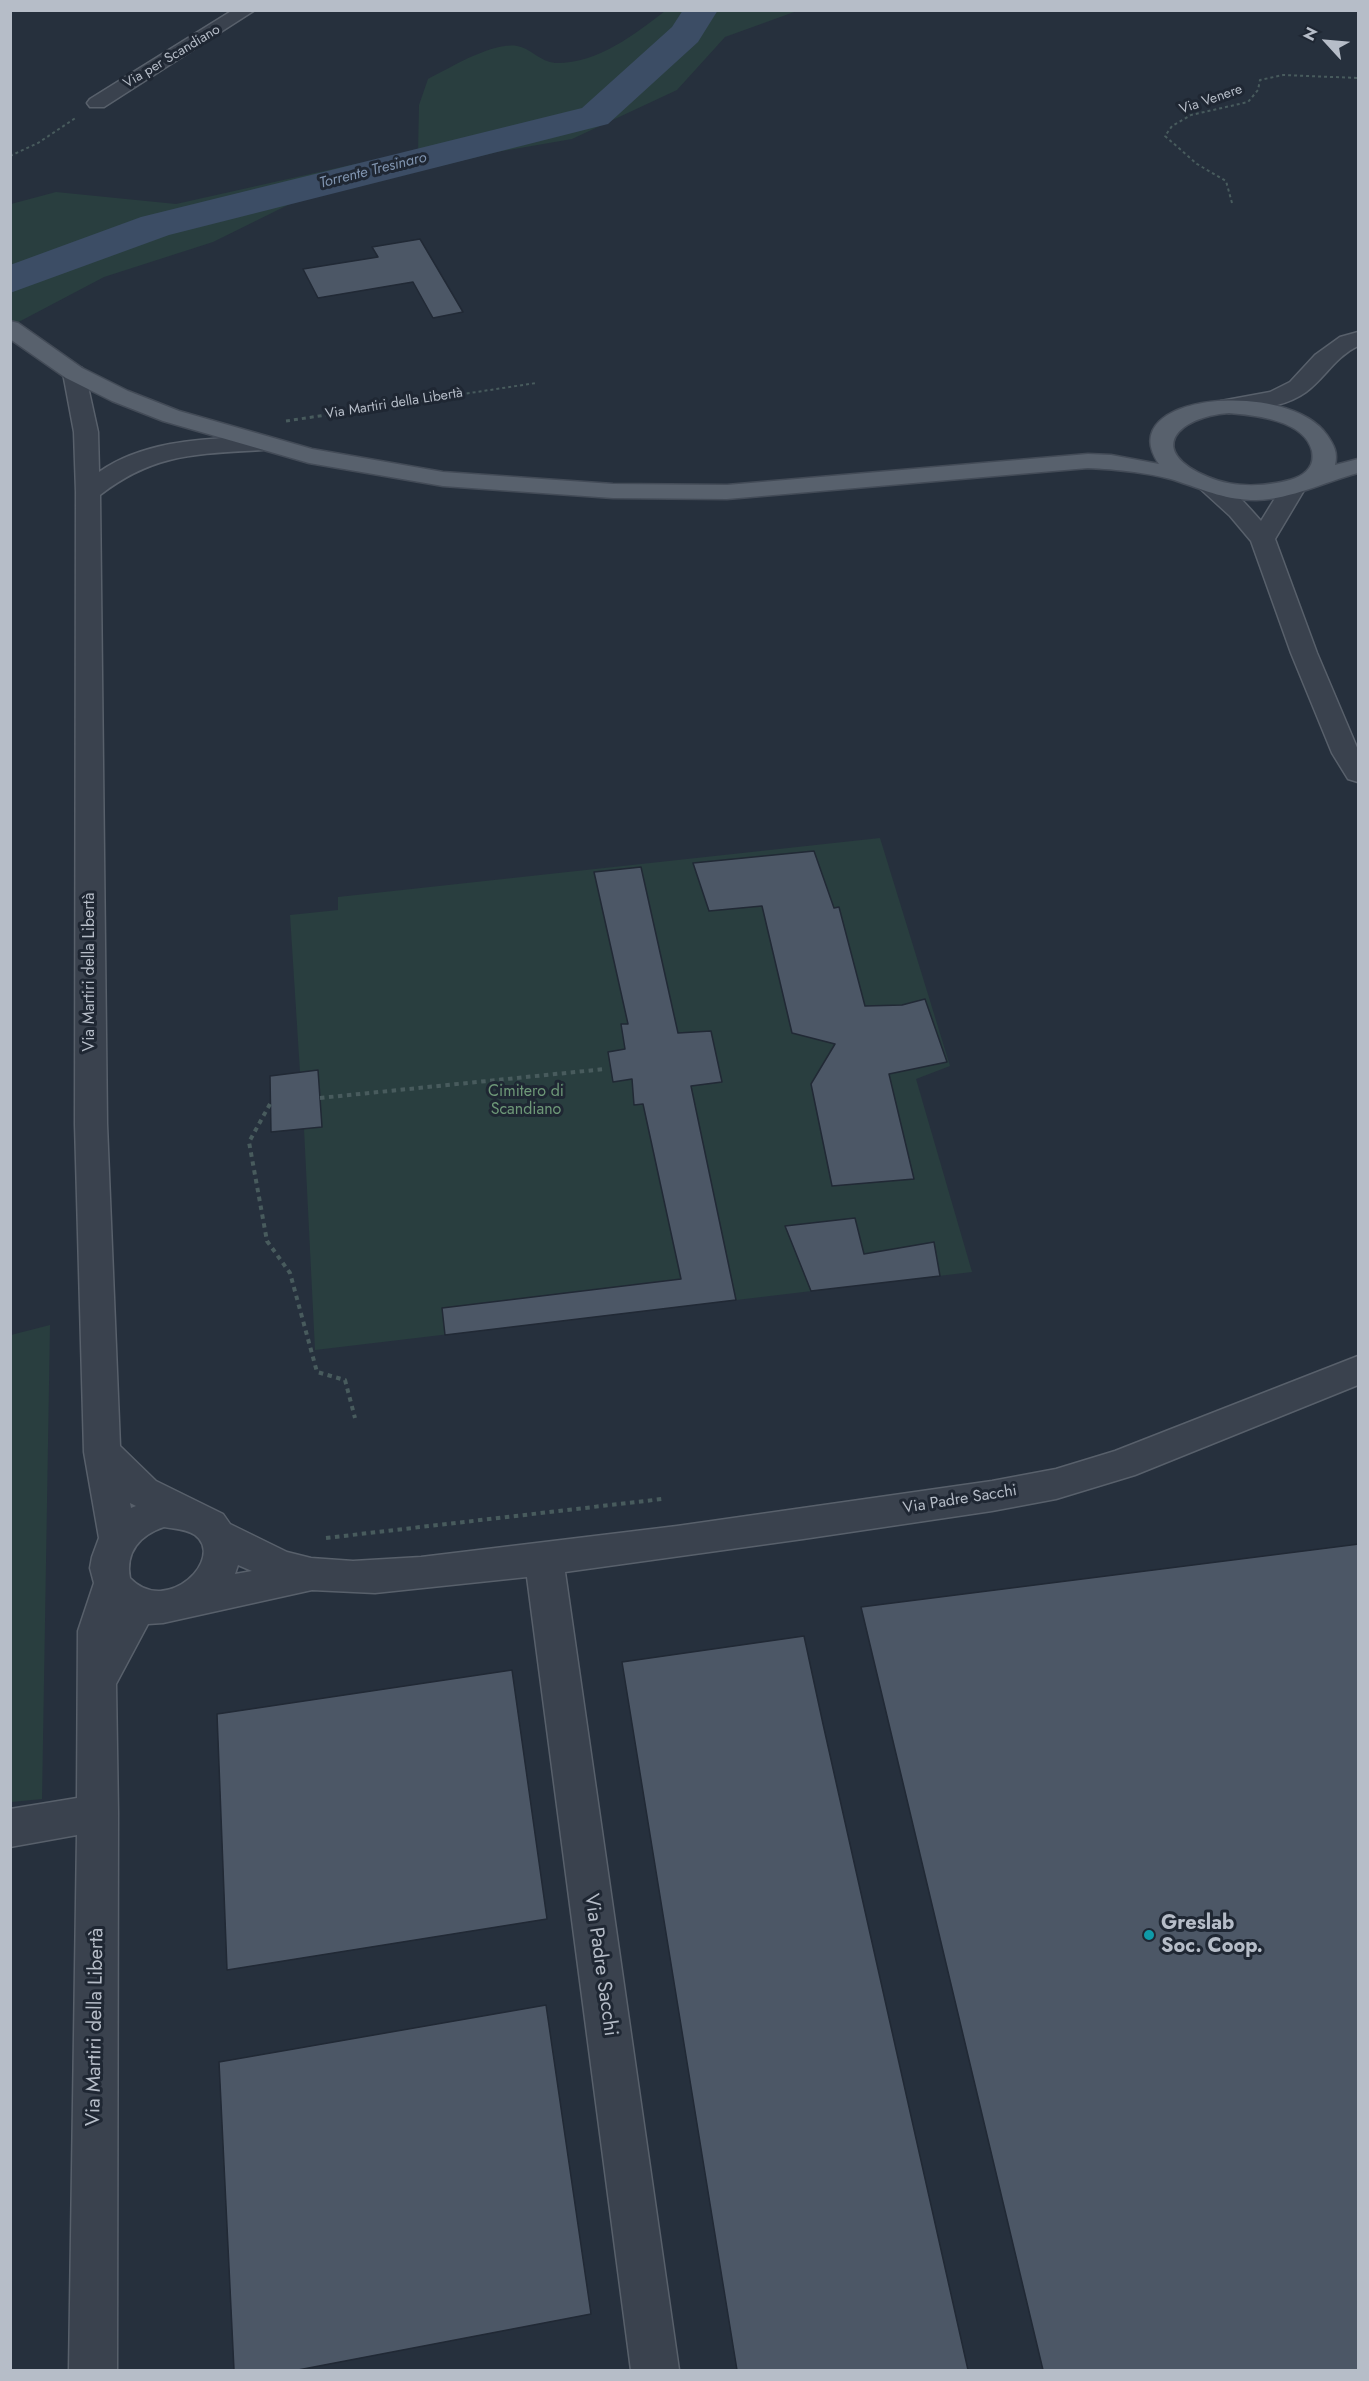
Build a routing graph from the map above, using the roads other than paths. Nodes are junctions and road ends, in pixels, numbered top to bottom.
1 (246, 10) edge
2 (97, 103) road end
3 (10, 328) edge
4 (1359, 339) edge
5 (74, 373) junction
6 (1298, 387) junction
7 (1229, 406) junction
8 (171, 416) junction
9 (1312, 433) junction
10 (1162, 436) junction
11 (262, 443) junction
12 (1359, 451) edge
13 (141, 459) junction
14 (1088, 461) junction
15 (1359, 466) edge
16 (1198, 480) junction
17 (1302, 483) junction
18 (88, 492) junction
19 (1263, 539) junction
20 (1359, 773) edge
21 (1359, 1370) edge
22 (102, 1452) junction
23 (181, 1512) junction
24 (219, 1536) junction
25 (118, 1538) junction
26 (544, 1559) junction
27 (311, 1575) junction
28 (125, 1595) junction
29 (189, 1601) junction
30 (98, 1813) junction
31 (10, 1828) edge
32 (93, 2370) edge
33 (655, 2370) edge

1 - 2 street, Via per Scandiano
3 - 5 main road
4 - 6 street
5 - 8 main road
5 - 18 street, Via Martiri della Libertà
6 - 7 street
6 - 9 street
7 - 9 main road
7 - 10 main road
8 - 11 main road
8 - 13 street
9 - 12 main road
9 - 17 main road
10 - 14 main road
10 - 16 main road
11 - 13 street
11 - 14 main road
13 - 18 street
14 - 16 main road
15 - 17 main road
16 - 17 main road
16 - 19 street
17 - 19 street
18 - 22 street, Via Martiri della Libertà
19 - 20 street
21 - 26 street, Via Padre Sacchi
22 - 23 street
22 - 25 street, Via Martiri della Libertà
23 - 24 street
23 - 25 street
24 - 27 street, Via Padre Sacchi
24 - 29 street
25 - 28 street, Via Martiri della Libertà
26 - 27 street, Via Padre Sacchi
26 - 33 street, Via Padre Sacchi
27 - 29 street, Via Padre Sacchi
28 - 29 street
28 - 30 street, Via Martiri della Libertà
30 - 31 street
30 - 32 street, Via Martiri della Libertà

